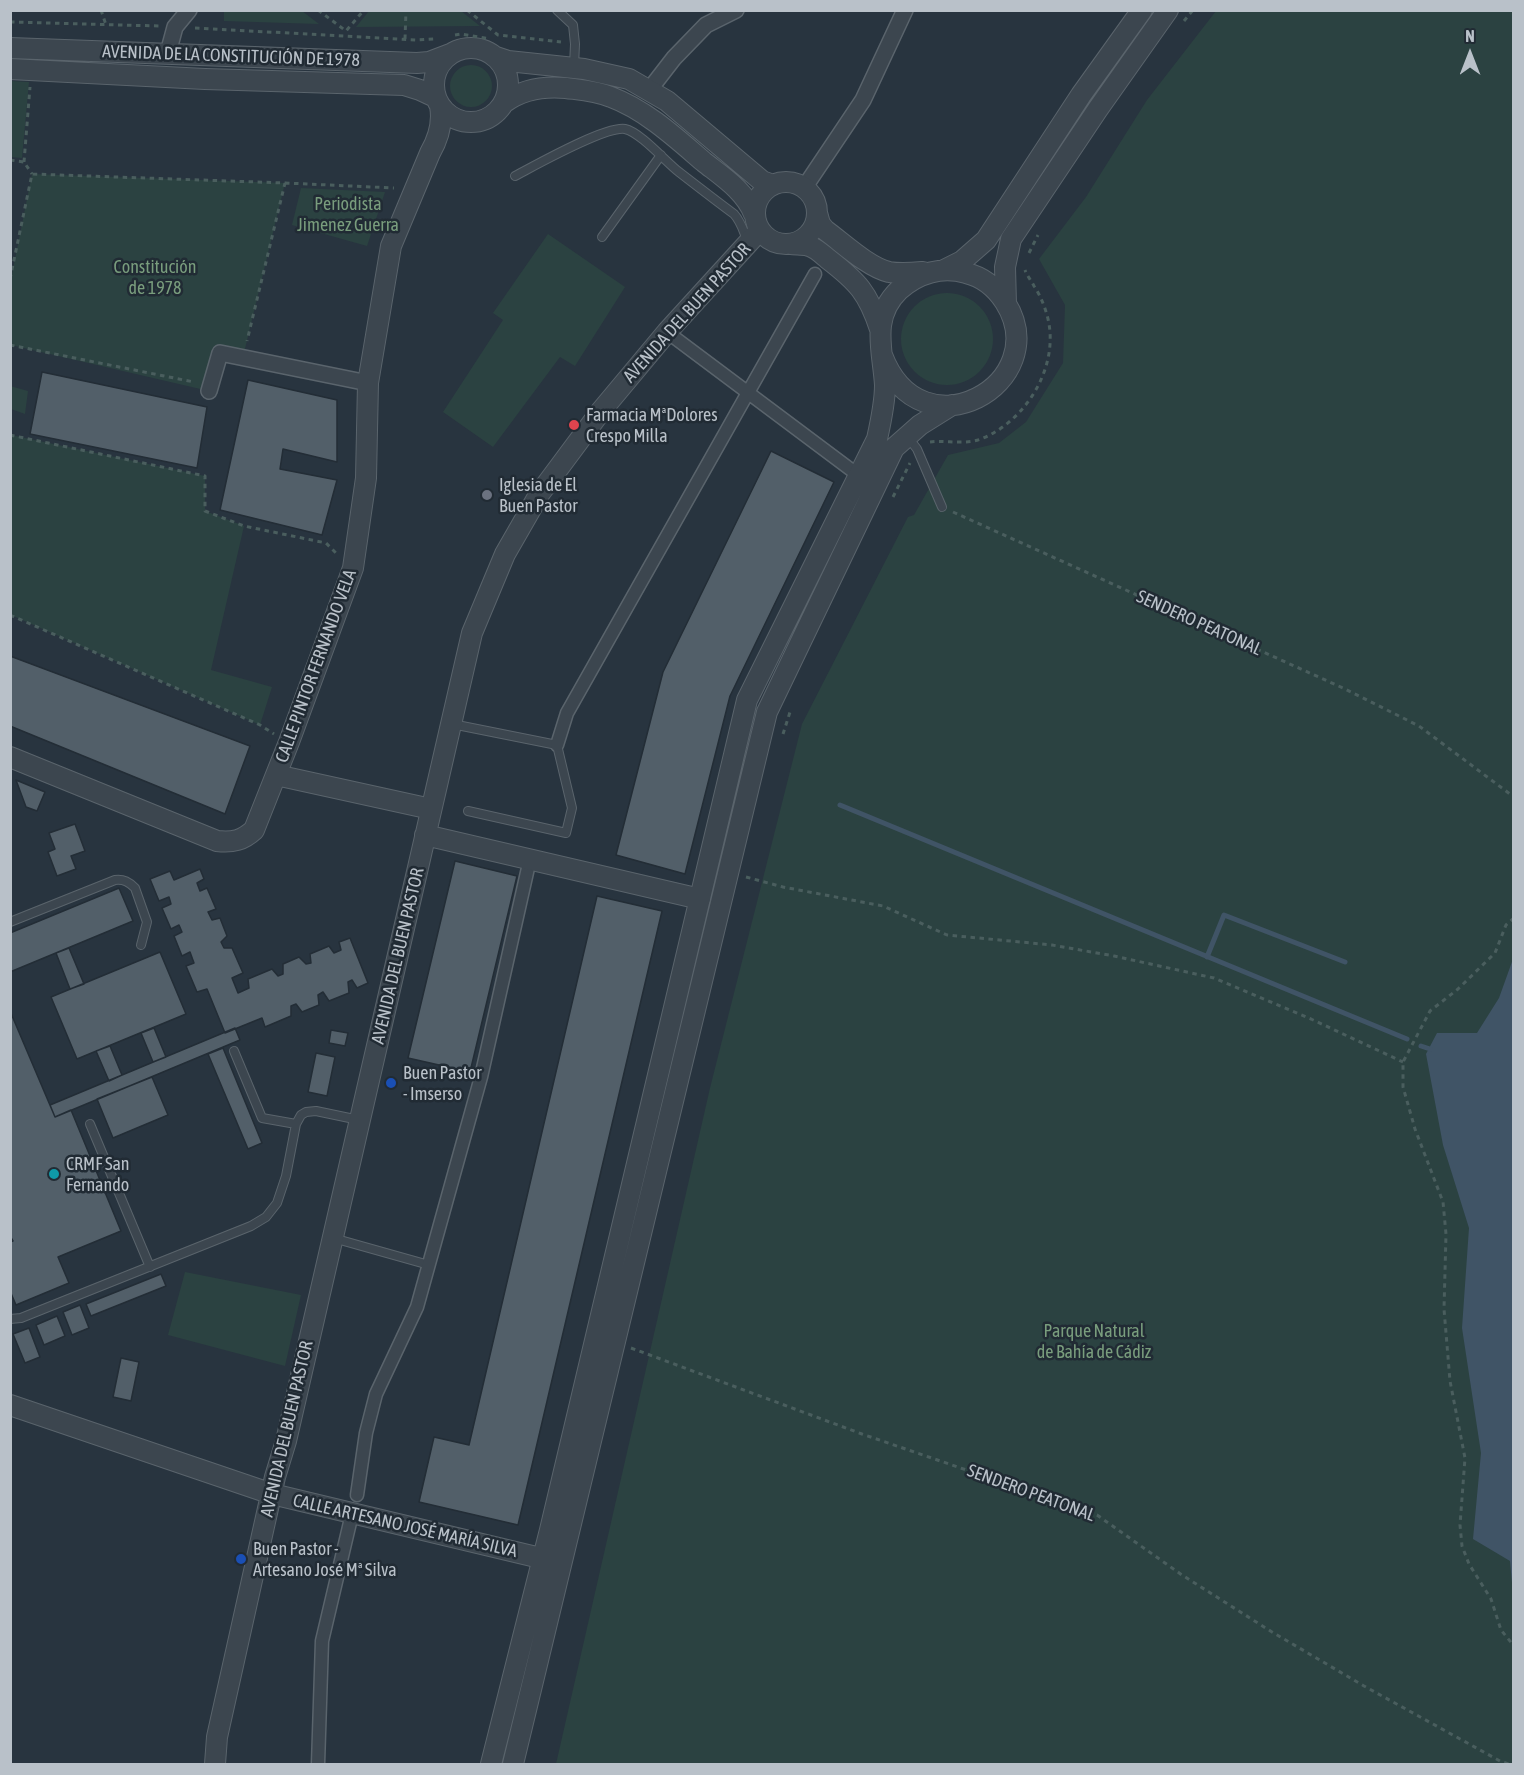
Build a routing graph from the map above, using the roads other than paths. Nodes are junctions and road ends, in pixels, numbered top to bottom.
1 (189, 10) edge
2 (557, 10) edge
3 (736, 10) edge
4 (905, 10) edge
5 (1142, 10) edge
6 (1175, 17) edge
7 (447, 43) junction
8 (10, 48) edge
9 (495, 49) junction
10 (168, 53) junction
11 (567, 67) junction
12 (10, 69) edge
13 (650, 89) junction
14 (437, 102) junction
15 (505, 102) junction
16 (473, 123) junction
17 (438, 138) junction
18 (661, 155) junction
19 (515, 176) dead end
20 (773, 185) junction
21 (804, 188) junction
22 (817, 213) junction
23 (754, 229) junction
24 (602, 237) dead end
25 (790, 244) junction
26 (937, 271) junction
27 (815, 274) dead end
28 (1006, 304) junction
29 (880, 329) junction
30 (667, 332) junction
31 (882, 355) junction
32 (368, 383) junction
33 (210, 388) road end
34 (747, 393) junction
35 (952, 405) junction
36 (912, 442) junction
37 (858, 475) junction
38 (942, 507) road end
39 (451, 724) junction
40 (557, 745) junction
41 (10, 757) edge
42 (276, 775) junction
43 (430, 809) junction
44 (468, 811) dead end
45 (425, 834) junction
46 (530, 859) junction
47 (700, 899) junction
48 (10, 922) edge
49 (141, 945) dead end
50 (234, 1051) dead end
51 (361, 1120) junction
52 (90, 1124) dead end
53 (296, 1125) junction
54 (332, 1237) junction
55 (429, 1265) junction
56 (150, 1267) junction
57 (10, 1319) edge
58 (10, 1405) edge
59 (272, 1494) junction
60 (354, 1504) junction
61 (542, 1558) junction
62 (562, 1563) junction
63 (215, 1764) edge
64 (318, 1764) edge
65 (491, 1764) edge
66 (513, 1764) edge

1 - 10 street
2 - 11 lane
3 - 13 street
4 - 21 street
5 - 26 street
6 - 28 street
7 - 9 street
7 - 10 street, AVENIDA DE LA CONSTITUCIÓN DE 1978
7 - 14 street
8 - 10 street, AVENIDA DE LA CONSTITUCIÓN DE 1978
9 - 11 street
9 - 15 street
11 - 13 street
12 - 14 street, AVENIDA DE LA CONSTITUCIÓN DE 1978
13 - 20 street
14 - 16 street
14 - 17 street, CALLE PINTOR FERNANDO VELA
15 - 16 street
15 - 23 street
16 - 17 street
17 - 32 street, CALLE PINTOR FERNANDO VELA
18 - 19 lane
18 - 23 lane
18 - 24 lane
20 - 21 street
20 - 23 street
21 - 22 street
22 - 25 street
22 - 26 street
23 - 25 street
23 - 30 street, AVENIDA DEL BUEN PASTOR
25 - 29 street
26 - 28 street
26 - 29 street
27 - 34 street
28 - 35 street
29 - 31 street
30 - 34 street
30 - 39 street, AVENIDA DEL BUEN PASTOR
31 - 35 street
31 - 37 street
32 - 33 street
32 - 42 street, CALLE PINTOR FERNANDO VELA
34 - 37 street
34 - 40 street
35 - 36 street
36 - 38 lane
36 - 62 street
37 - 47 street
39 - 40 lane
39 - 43 street, AVENIDA DEL BUEN PASTOR
40 - 44 lane
41 - 42 street, CALLE PINTOR FERNANDO VELA
42 - 43 street
43 - 45 street, AVENIDA DEL BUEN PASTOR
45 - 46 street
45 - 51 street, AVENIDA DEL BUEN PASTOR
46 - 47 street
46 - 55 street
47 - 61 street
48 - 49 lane
50 - 53 lane
51 - 53 lane
51 - 54 street, AVENIDA DEL BUEN PASTOR
52 - 56 lane
53 - 56 lane
54 - 55 lane
54 - 59 street, AVENIDA DEL BUEN PASTOR
55 - 60 street
56 - 57 lane
58 - 59 street, CALLE ARTESANO JOSÉ MARÍA SILVA
59 - 60 street, CALLE ARTESANO JOSÉ MARÍA SILVA
59 - 63 street, AVENIDA DEL BUEN PASTOR
60 - 61 street, CALLE ARTESANO JOSÉ MARÍA SILVA
60 - 64 street
61 - 62 street, CALLE ARTESANO JOSÉ MARÍA SILVA
61 - 65 street
62 - 66 street

